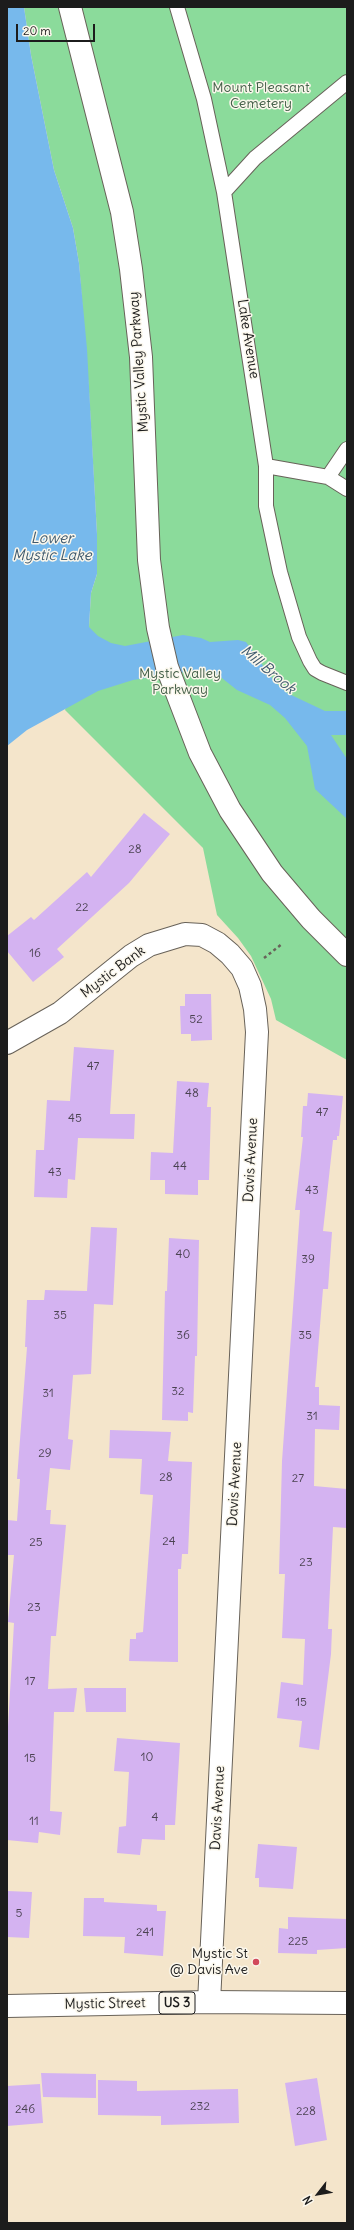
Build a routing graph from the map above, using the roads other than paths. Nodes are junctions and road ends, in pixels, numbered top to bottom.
1 (70, 7) edge
2 (177, 7) edge
3 (347, 82) edge
4 (224, 192) junction
5 (347, 449) edge
6 (266, 466) junction
7 (328, 477) junction
8 (347, 489) edge
9 (347, 683) edge
10 (347, 954) edge
11 (242, 968) joint
12 (7, 1043) edge
13 (209, 2002) junction
14 (347, 2003) edge
15 (7, 2006) edge

1 - 10 main road, Mystic Valley Parkway
2 - 4 lane, Lake Avenue
3 - 4 lane
4 - 6 lane, Lake Avenue
5 - 7 lane
6 - 7 lane
6 - 9 lane, Lake Avenue
7 - 8 lane
11 - 12 main road, Mystic Bank
11 - 13 main road, Davis Avenue
13 - 14 main road, Mystic Street / US 3
13 - 15 main road, Mystic Street / US 3

